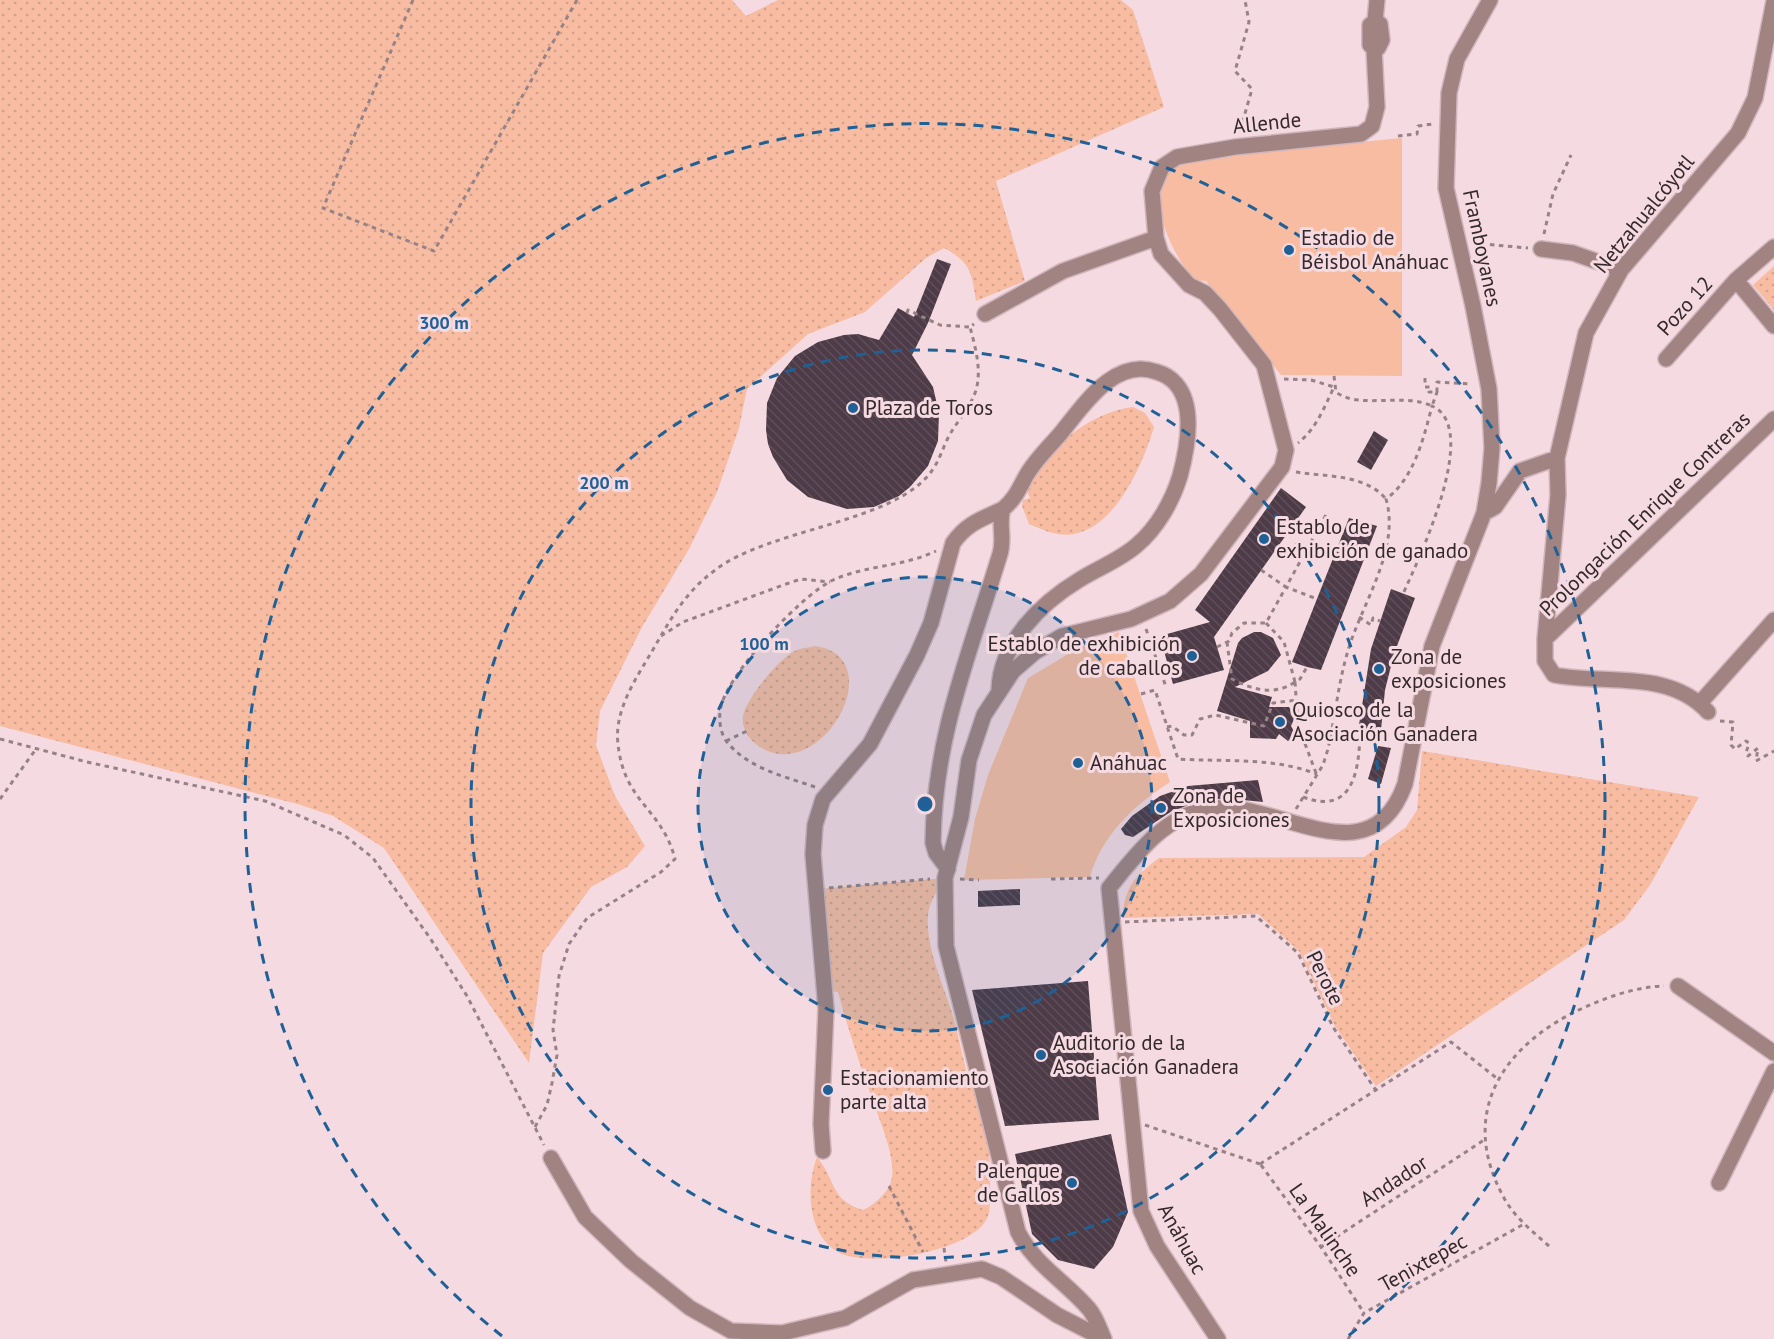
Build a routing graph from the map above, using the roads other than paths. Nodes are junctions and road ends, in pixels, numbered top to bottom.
1 (1377, 0) edge
2 (1490, 0) edge
3 (1773, 1) edge
4 (1156, 238) junction
5 (1774, 247) edge
6 (1541, 249) road end
7 (1621, 270) junction
8 (1736, 280) junction
9 (985, 314) road end
10 (1774, 326) edge
11 (1666, 359) dead end
12 (1774, 419) edge
13 (1557, 458) junction
14 (1003, 509) junction
15 (1484, 513) junction
16 (1774, 620) edge
17 (1545, 639) junction
18 (999, 690) junction
19 (947, 874) junction
20 (1678, 986) road end
21 (1774, 1053) edge
22 (1774, 1071) edge
23 (823, 1151) dead end
24 (551, 1158) road end
25 (1719, 1183) dead end
26 (1104, 1339) edge
27 (1218, 1339) edge

1 - 4 street, Allende
2 - 15 street, Framboyanes
3 - 7 street, Netzahualcóyotl
4 - 9 street
4 - 18 street
5 - 8 street, Pozo 12
6 - 7 street
7 - 13 street, Netzahualcóyotl
8 - 10 street, Pozo 12
8 - 11 street, Pozo 12
12 - 17 street, Prolongación Enrique Contreras
13 - 15 street
13 - 17 street, Netzahualcóyotl
14 - 18 street
14 - 19 street
14 - 23 street
15 - 27 street, Anáhuac
16 - 17 street, Netzahualcóyotl
18 - 19 street
19 - 26 street
20 - 21 street
22 - 25 street
24 - 26 street

